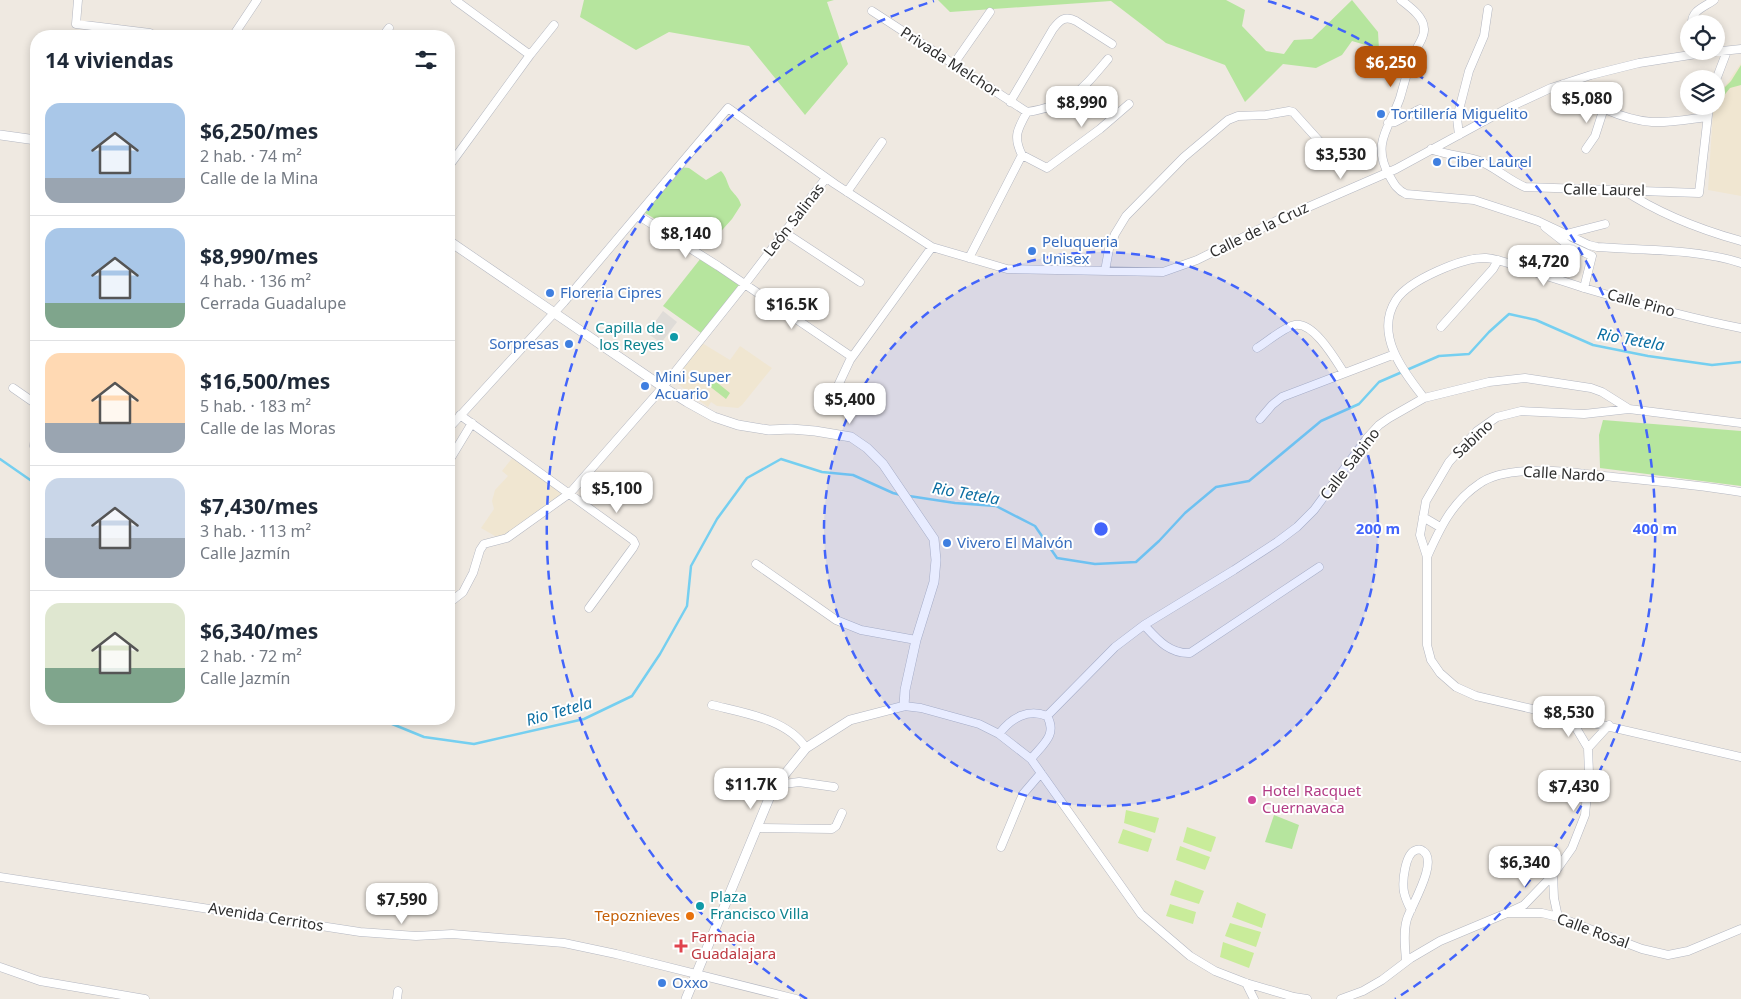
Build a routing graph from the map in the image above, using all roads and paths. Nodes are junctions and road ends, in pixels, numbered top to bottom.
1 (78, 0) edge
2 (257, 0) edge
3 (456, 0) edge
4 (1401, 0) edge
5 (1714, 0) edge
6 (1488, 9) dead end
7 (872, 11) dead end
8 (990, 12) dead end
9 (1695, 15) edge
10 (554, 25) dead end
11 (125, 30) edge
12 (237, 30) edge
13 (1112, 44) dead end
14 (1741, 49) edge
15 (1727, 51) joint
16 (530, 55) junction
17 (1680, 56) edge
18 (1108, 59) dead end
19 (953, 65) junction
20 (1720, 70) edge
21 (1563, 84) junction
22 (1010, 102) junction
23 (1129, 104) dead end
24 (1604, 108) junction
25 (1420, 109) dead end
26 (1027, 112) junction
27 (1707, 117) joint
28 (1388, 123) junction
29 (0, 135) edge
30 (1459, 135) junction
31 (30, 139) edge
32 (882, 142) dead end
33 (1432, 149) junction
34 (1586, 149) dead end
35 (1330, 152) dead end
36 (1022, 155) junction
37 (455, 158) edge
38 (1387, 172) junction
39 (826, 178) junction
40 (1621, 189) junction
41 (848, 192) junction
42 (639, 216) junction
43 (1538, 221) junction
44 (1605, 224) dead end
45 (784, 232) junction
46 (1566, 234) junction
47 (1741, 241) edge
48 (455, 246) edge
49 (932, 247) junction
50 (970, 258) junction
51 (1498, 260) junction
52 (1741, 263) edge
53 (1105, 271) junction
54 (860, 282) dead end
55 (745, 284) junction
56 (1584, 288) junction
57 (553, 313) junction
58 (1441, 327) dead end
59 (1741, 328) edge
60 (1257, 348) dead end
61 (852, 357) junction
62 (1396, 357) junction
63 (1344, 373) junction
64 (663, 387) junction
65 (13, 388) dead end
66 (1424, 398) junction
67 (30, 400) edge
68 (828, 407) dead end
69 (1630, 409) junction
70 (460, 415) junction
71 (1260, 419) dead end
72 (455, 421) edge
73 (472, 423) junction
74 (1741, 423) edge
75 (455, 451) edge
76 (1741, 492) edge
77 (570, 493) junction
78 (1423, 517) junction
79 (1440, 527) junction
80 (1427, 557) junction
81 (756, 564) dead end
82 (1319, 567) dead end
83 (455, 598) edge
84 (589, 608) dead end
85 (1144, 625) junction
86 (916, 640) junction
87 (712, 706) dead end
88 (904, 706) junction
89 (1047, 716) junction
90 (1569, 716) junction
91 (1609, 725) junction
92 (1000, 734) junction
93 (806, 748) junction
94 (1588, 748) junction
95 (1741, 756) edge
96 (1031, 759) junction
97 (1041, 773) junction
98 (777, 785) junction
99 (834, 786) dead end
100 (842, 813) dead end
101 (757, 828) junction
102 (1001, 847) dead end
103 (1553, 874) junction
104 (0, 877) edge
105 (1411, 910) junction
106 (1507, 913) junction
107 (1558, 917) junction
108 (1741, 929) edge
109 (1406, 961) junction
110 (0, 967) edge
111 (697, 974) junction
112 (1246, 983) junction
113 (1292, 998) edge
114 (145, 999) edge
115 (686, 999) edge
116 (796, 999) edge
117 (1254, 999) edge
118 (1307, 999) edge
119 (1341, 999) edge

1 - 11 street
2 - 12 street
3 - 16 street
4 - 28 street
5 - 9 street
6 - 30 street
7 - 19 street, Privada Melchor
8 - 19 street
10 - 16 street
13 - 22 street
14 - 15 street, Calle de la Cruz
15 - 20 street
16 - 37 street
17 - 21 street, Calle de la Cruz
18 - 26 street
19 - 22 street, Privada Melchor
21 - 24 street
21 - 30 street, Calle de la Cruz
22 - 26 street, Privada Melchor
23 - 36 street
24 - 27 street
24 - 34 street
25 - 28 street
26 - 36 street
27 - 40 street, Calle Laurel
28 - 38 street
29 - 31 street
30 - 33 street, Calle de la Cruz
32 - 41 street
33 - 38 street, Calle de la Cruz
33 - 40 street, Calle Laurel
35 - 53 street
36 - 50 street
38 - 43 street
38 - 53 street, Calle de la Cruz
39 - 41 street, Calle de la Cruz
39 - 42 street, Calle de la Cruz
39 - 45 street, León Salinas
40 - 47 street
41 - 49 street, Calle de la Cruz
42 - 55 street
42 - 57 street
43 - 46 street
43 - 56 street
44 - 46 street
45 - 54 street
45 - 55 street, León Salinas
46 - 52 street
48 - 57 street
49 - 50 street, Calle de la Cruz
49 - 61 street
50 - 53 street, Calle de la Cruz
51 - 56 street, Calle Pino
51 - 58 street
51 - 62 street, Calle Pino
55 - 61 street
55 - 64 street, León Salinas
56 - 59 street, Calle Pino
57 - 64 street
57 - 70 street
60 - 63 street
61 - 68 street
62 - 63 street
62 - 66 street, Calle Pino
63 - 71 street
64 - 77 street, León Salinas
64 - 86 street
65 - 67 street
66 - 69 street, Calle Sabino
66 - 85 street, Calle Sabino
69 - 74 street, Calle Sabino
69 - 78 street, Sabino
70 - 72 street
70 - 73 street
73 - 75 street
73 - 77 street
76 - 79 street, Calle Nardo
77 - 83 street, León Salinas
77 - 84 street
78 - 79 street
78 - 80 street, Sabino
79 - 80 street, Calle Nardo
80 - 90 street
81 - 86 street
82 - 85 street
85 - 89 street, Calle Sabino
86 - 88 street
87 - 93 street
88 - 92 street
88 - 93 street
89 - 92 street
89 - 96 street
90 - 91 street
90 - 94 street
91 - 94 street
91 - 95 street
92 - 96 street
93 - 98 street
94 - 103 street
96 - 97 street
97 - 102 street
97 - 112 street
98 - 99 street
98 - 101 street
100 - 101 street
101 - 111 street
103 - 106 street
103 - 107 street
104 - 111 street, Avenida Cerritos
105 - 105 street
105 - 109 street
106 - 107 street, Calle Rosal
106 - 109 street, Calle Rosal
107 - 108 street, Calle Rosal
109 - 119 street, Calle Rosal
110 - 114 street
111 - 115 street
111 - 116 street, Avenida Cerritos
112 - 113 street
112 - 117 street
113 - 118 street

